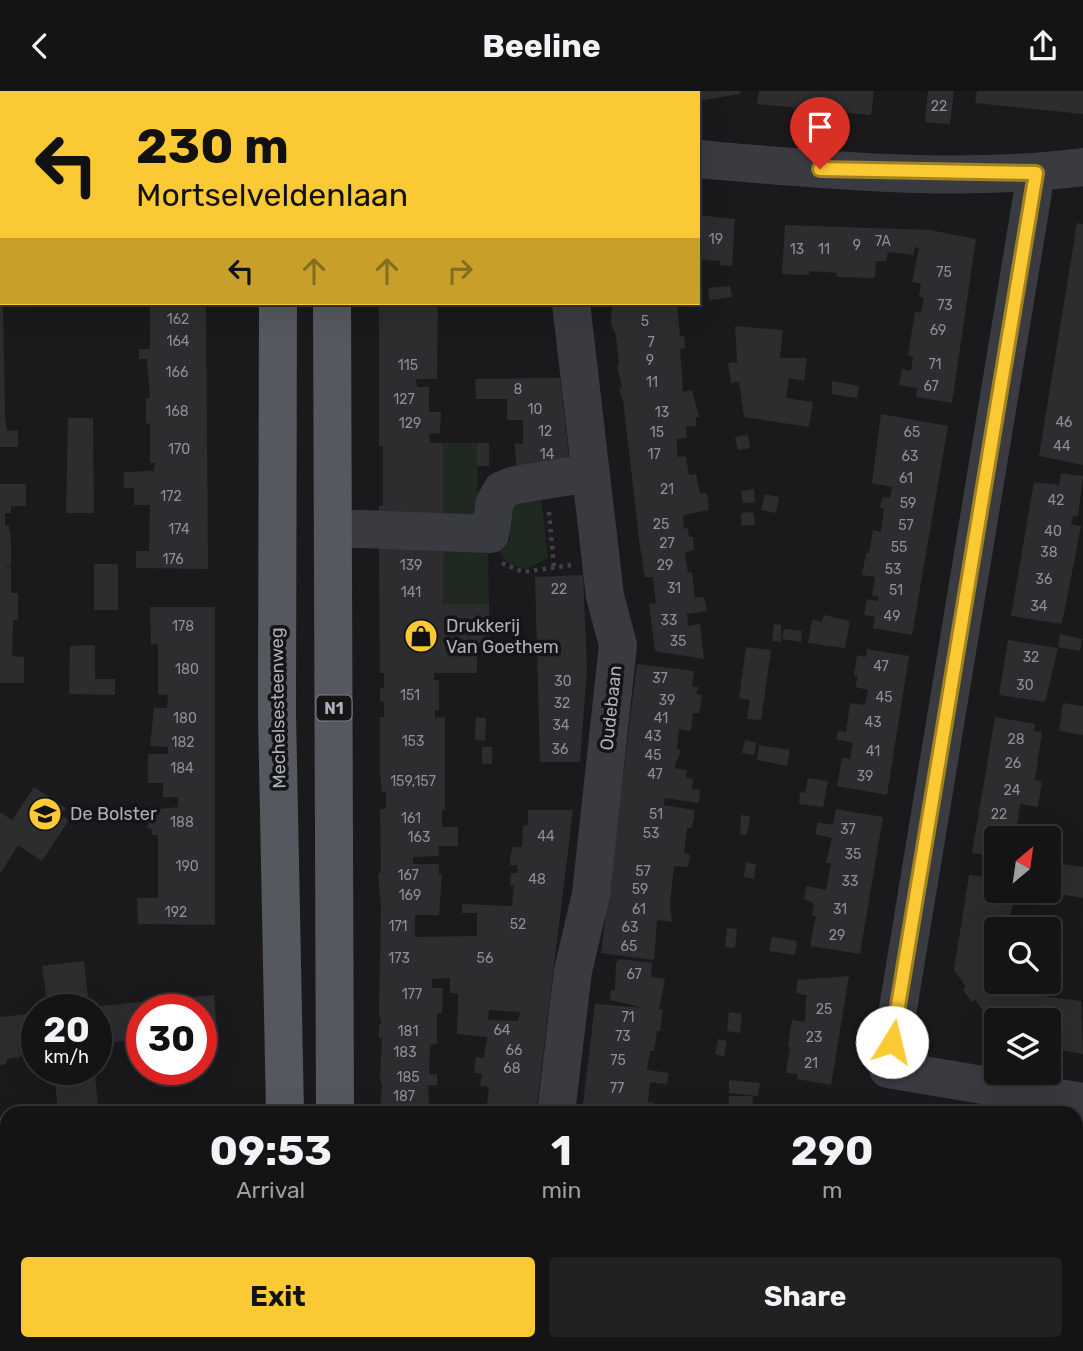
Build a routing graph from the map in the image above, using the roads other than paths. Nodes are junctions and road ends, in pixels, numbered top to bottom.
1 (700, 159) edge
2 (1083, 167) edge
3 (1036, 173) junction
4 (278, 305) edge
5 (322, 305) edge
6 (332, 305) edge
7 (571, 305) edge
8 (590, 473) junction
9 (334, 528) junction
10 (1083, 1102) edge
11 (285, 1106) edge
12 (324, 1106) edge
13 (335, 1106) edge
14 (557, 1106) edge

1 - 3 street
2 - 3 street
3 - 10 street
4 - 11 main road, Mechelsesteenweg
5 - 12 street
6 - 9 main road, N1
7 - 8 street, Oudebaan
8 - 9 street
8 - 14 street, Oudebaan
9 - 13 main road, N1

